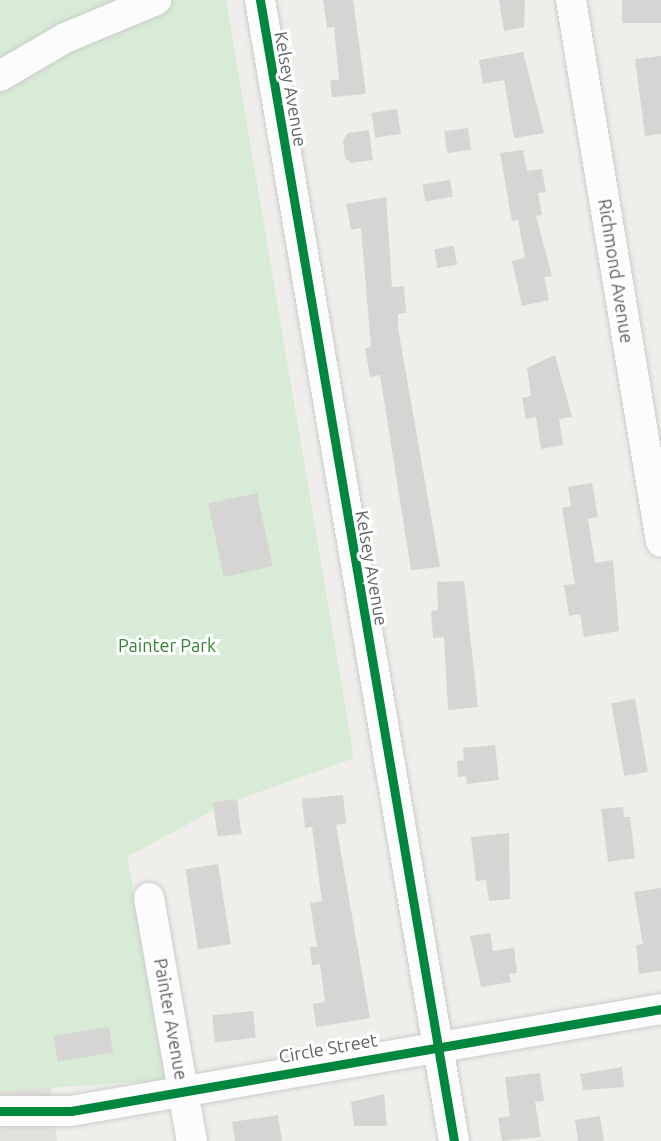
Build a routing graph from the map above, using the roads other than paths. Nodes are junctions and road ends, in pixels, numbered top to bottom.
1 (156, 0) edge
2 (260, 0) edge
3 (571, 0) edge
4 (0, 75) edge
5 (661, 542) edge
6 (149, 897) dead end
7 (661, 1009) edge
8 (436, 1046) junction
9 (183, 1091) junction
10 (0, 1111) edge
11 (192, 1141) edge
12 (454, 1141) edge

1 - 4 street
2 - 8 street, Kelsey Avenue
3 - 5 street, Richmond Avenue
6 - 9 street, Painter Avenue
7 - 8 street, Circle Street
8 - 9 street, Circle Street
8 - 12 street, Kelsey Avenue
9 - 10 street, Circle Street
9 - 11 street, Painter Avenue

